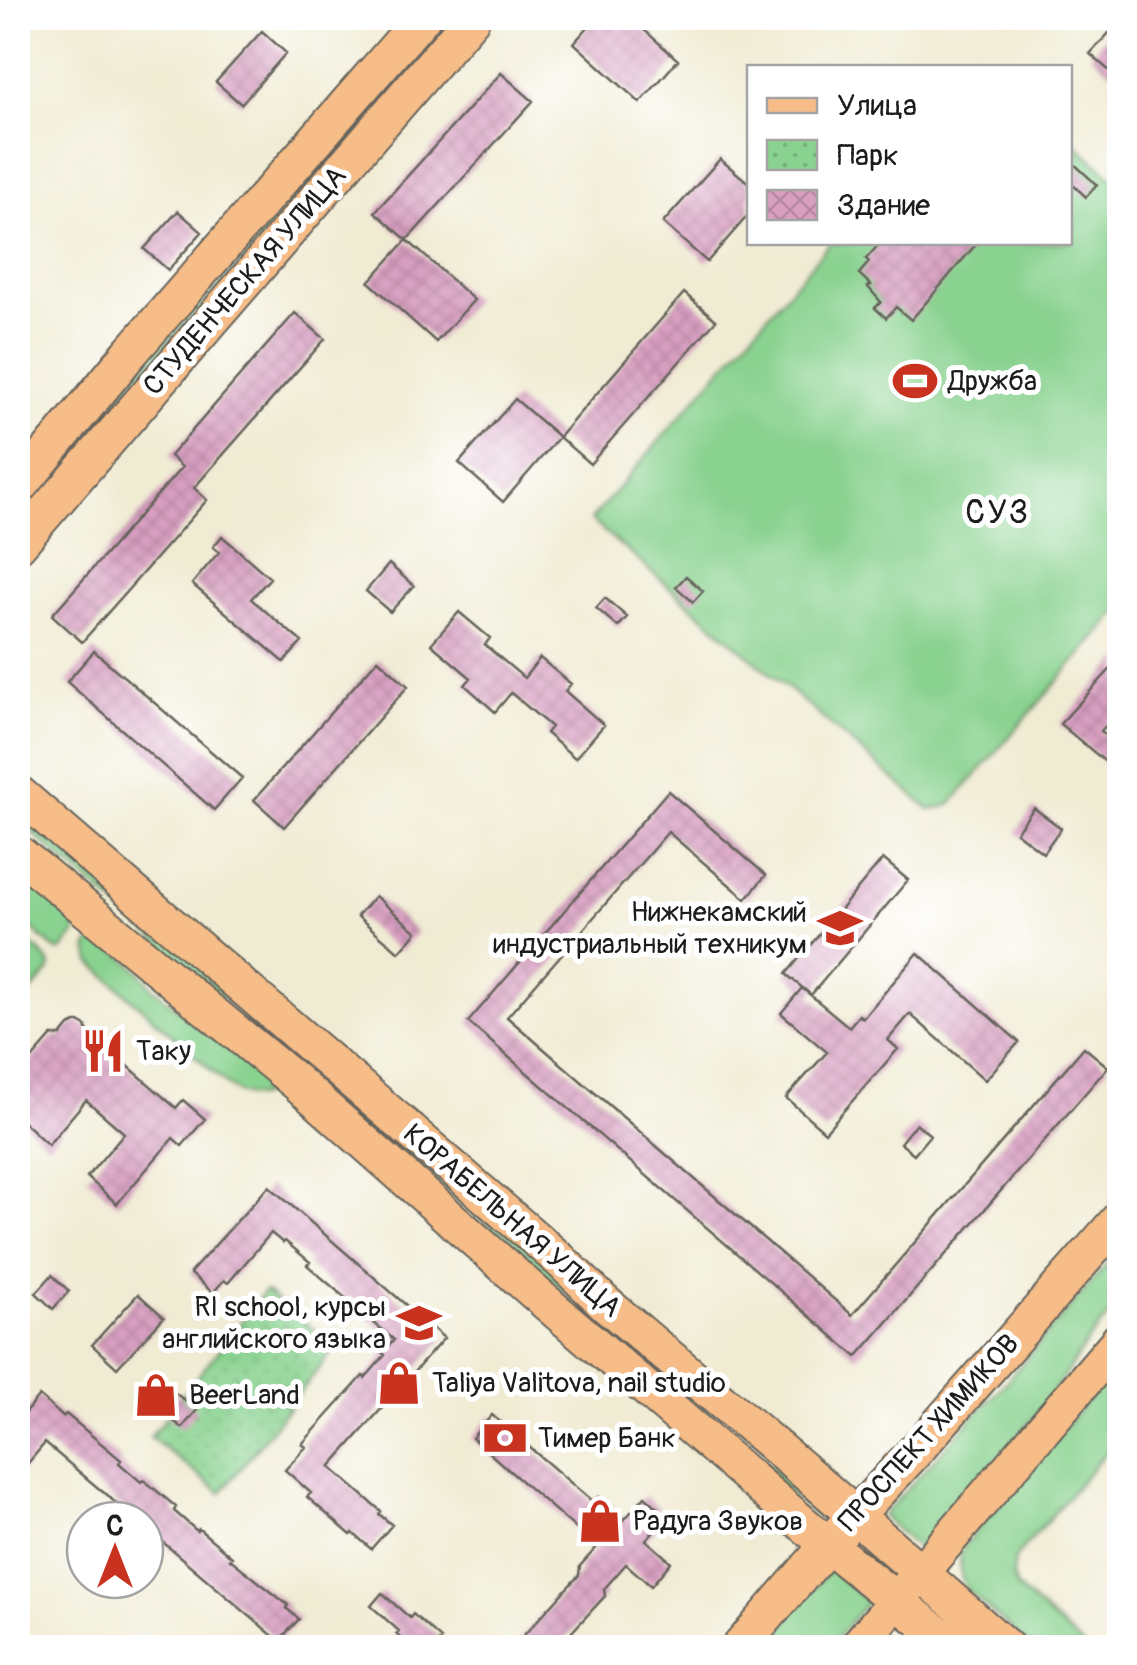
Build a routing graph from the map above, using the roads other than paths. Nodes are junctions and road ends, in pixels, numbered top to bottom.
1 (422, 18) edge
2 (472, 18) edge
3 (18, 489) edge
4 (18, 545) edge
5 (18, 793) edge
6 (18, 853) edge
7 (1120, 1218) edge
8 (606, 1304) junction
9 (582, 1332) junction
10 (1120, 1339) edge
11 (856, 1516) junction
12 (828, 1545) junction
13 (921, 1572) junction
14 (897, 1600) junction
15 (739, 1648) edge
16 (856, 1648) edge
17 (955, 1648) edge
18 (1007, 1648) edge

1 - 3 main road, СТУДЕНЧЕСКАЯ УЛИЦА
2 - 4 main road, СТУДЕНЧЕСКАЯ УЛИЦА
5 - 8 main road, КОРАБЕЛЬНАЯ УЛИЦА
6 - 9 main road, КОРАБЕЛЬНАЯ УЛИЦА
7 - 11 main road, ПРОСПЕКТ ХИМИКОВ
8 - 9 main road
8 - 11 main road, КОРАБЕЛЬНАЯ УЛИЦА
9 - 12 main road, КОРАБЕЛЬНАЯ УЛИЦА
10 - 13 main road
11 - 12 main road, ПРОСПЕКТ ХИМИКОВ
11 - 13 main road, КОРАБЕЛЬНАЯ УЛИЦА
12 - 14 main road, КОРАБЕЛЬНАЯ УЛИЦА
12 - 15 main road, ПРОСПЕКТ ХИМИКОВ
13 - 14 main road
13 - 18 main road, КОРАБЕЛЬНАЯ УЛИЦА
14 - 16 main road
14 - 17 main road, КОРАБЕЛЬНАЯ УЛИЦА

